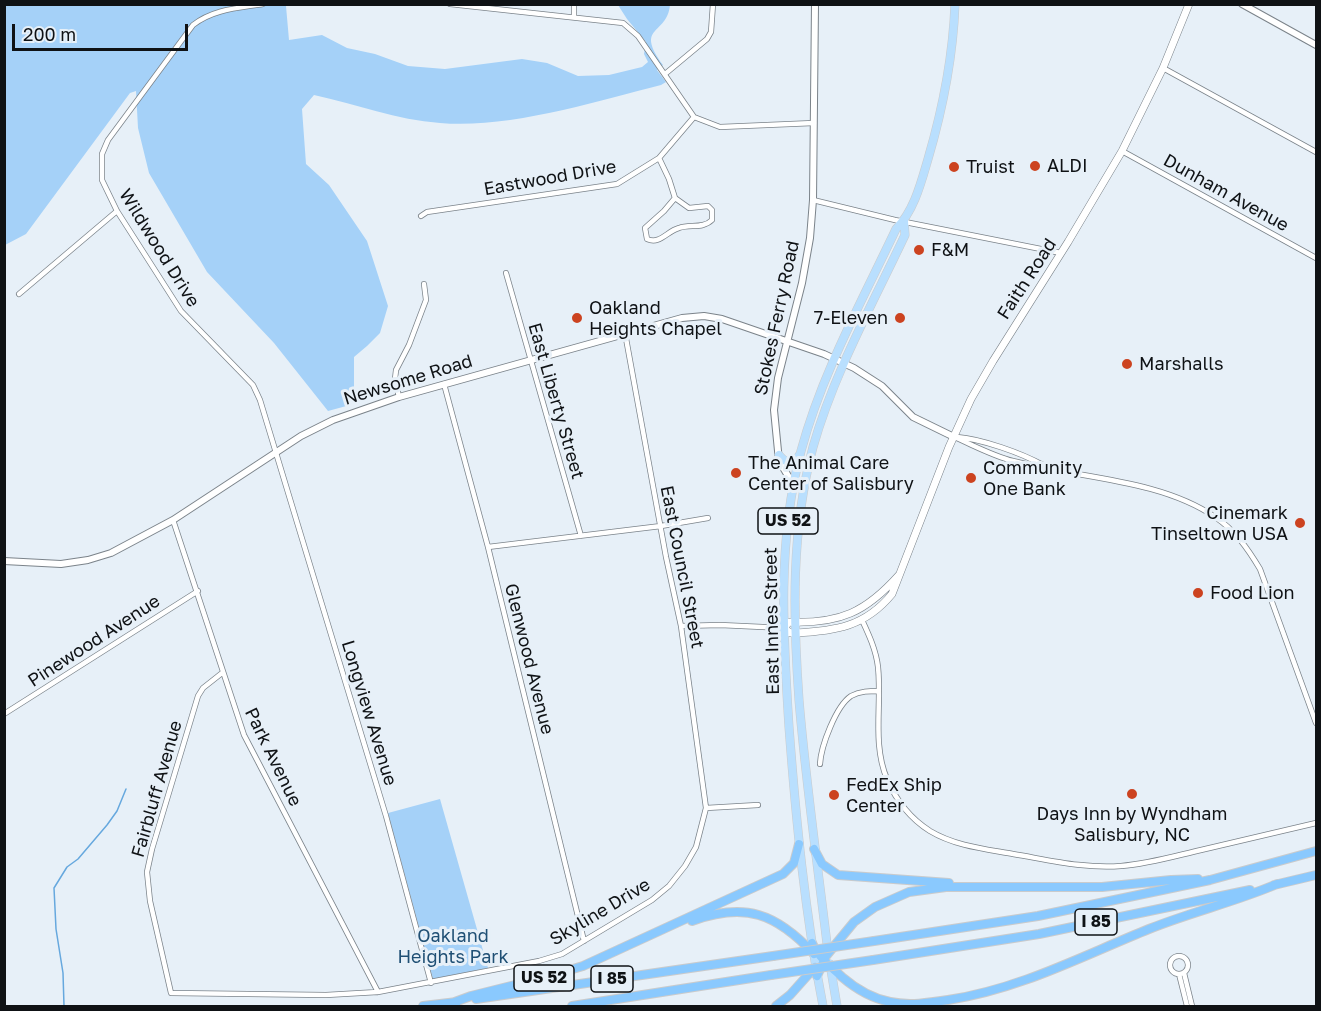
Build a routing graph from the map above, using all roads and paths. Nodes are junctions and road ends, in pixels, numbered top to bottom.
1 (263, 4) edge
2 (450, 4) edge
3 (574, 4) edge
4 (713, 4) edge
5 (815, 4) edge
6 (955, 4) edge
7 (1189, 4) edge
8 (1242, 4) edge
9 (574, 17) junction
10 (1317, 45) edge
11 (1163, 68) junction
12 (665, 74) junction
13 (694, 117) junction
14 (814, 123) junction
15 (1122, 151) junction
16 (1317, 152) edge
17 (658, 158) junction
18 (675, 198) junction
19 (813, 200) junction
20 (117, 211) junction
21 (422, 215) dead end
22 (904, 221) junction
23 (1061, 254) junction
24 (1317, 258) edge
25 (506, 273) dead end
26 (424, 284) dead end
27 (19, 294) dead end
28 (625, 333) junction
29 (786, 341) junction
30 (529, 359) junction
31 (835, 359) junction
32 (845, 363) junction
33 (444, 384) junction
34 (399, 397) junction
35 (954, 437) junction
36 (801, 450) junction
37 (276, 452) junction
38 (779, 456) junction
39 (793, 488) junction
40 (708, 518) dead end
41 (173, 520) junction
42 (661, 526) junction
43 (581, 536) junction
44 (488, 547) junction
45 (4, 561) edge
46 (899, 574) junction
47 (198, 591) junction
48 (862, 620) junction
49 (795, 622) junction
50 (681, 626) junction
51 (784, 628) junction
52 (795, 633) junction
53 (222, 673) junction
54 (879, 691) junction
55 (4, 714) edge
56 (1317, 723) edge
57 (820, 764) dead end
58 (758, 805) dead end
59 (706, 808) junction
60 (1317, 823) edge
61 (800, 844) junction
62 (814, 849) junction
63 (1317, 851) edge
64 (1317, 875) edge
65 (1210, 880) junction
66 (1277, 884) junction
67 (1016, 887) junction
68 (584, 941) junction
69 (632, 943) junction
70 (813, 948) junction
71 (824, 961) junction
72 (817, 976) joint
73 (431, 983) junction
74 (997, 990) junction
75 (378, 992) junction
76 (171, 993) joint
77 (452, 1003) junction
78 (423, 1006) edge
79 (572, 1006) edge
80 (776, 1006) edge
81 (823, 1006) edge
82 (837, 1006) edge
83 (939, 1006) edge
84 (1187, 1006) edge
85 (1192, 1006) edge

1 - 20 street, Wildwood Drive
2 - 9 street
3 - 9 street
4 - 12 street
5 - 14 street, Stokes Ferry Road
6 - 22 main road, East Innes Street / US 52
7 - 11 main road, Faith Road
8 - 10 street
9 - 12 street
11 - 15 main road, Faith Road
11 - 16 street
12 - 13 street
13 - 14 street
13 - 17 street, Eastwood Drive
14 - 19 street, Stokes Ferry Road
15 - 23 main road, Faith Road
15 - 24 street, Dunham Avenue
17 - 18 street
17 - 21 street, Eastwood Drive
18 - 18 street
19 - 22 street
19 - 29 street, Stokes Ferry Road
20 - 27 street
20 - 37 street, Wildwood Drive
22 - 23 street
22 - 31 main road, East Innes Street / US 52
22 - 32 main road, East Innes Street / US 52
23 - 35 main road, Faith Road
25 - 30 street, East Liberty Street
26 - 34 street
28 - 29 street, Newsome Road
28 - 30 street, Newsome Road
28 - 42 street, East Council Street
29 - 31 street, Newsome Road
29 - 38 street, Stokes Ferry Road
30 - 33 street, Newsome Road
30 - 43 street, East Liberty Street
31 - 32 street, Newsome Road
31 - 36 main road, East Innes Street / US 52
32 - 35 street, Newsome Road
32 - 49 main road, East Innes Street / US 52
33 - 34 street, Newsome Road
33 - 44 street, Glenwood Avenue
34 - 37 street, Newsome Road
35 - 46 main road, Faith Road
35 - 56 street
36 - 38 main road
36 - 39 main road, East Innes Street / US 52
37 - 41 street, Newsome Road
37 - 73 street, Longview Avenue
38 - 39 street, Stokes Ferry Road
39 - 51 main road, East Innes Street / US 52
40 - 42 street
41 - 45 street, Newsome Road
41 - 47 street, Park Avenue
42 - 43 street
42 - 50 street, East Council Street
43 - 44 street
44 - 68 street, Glenwood Avenue
46 - 48 main road, Faith Road
46 - 49 main road, Faith Road
47 - 53 street, Park Avenue
47 - 55 street, Pinewood Avenue
48 - 52 main road, Faith Road
48 - 54 street
49 - 51 main road, Faith Road
49 - 52 main road, East Innes Street / US 52
50 - 51 street, Faith Road
50 - 59 street, East Council Street
51 - 52 main road, Faith Road
51 - 61 main road, East Innes Street / US 52
52 - 62 main road, East Innes Street / US 52
53 - 75 street, Park Avenue
53 - 76 street, Fairbluff Avenue
54 - 57 street
54 - 60 street
58 - 59 street
59 - 68 street, Skyline Drive
61 - 69 highway, US 52
61 - 70 main road, East Innes Street
62 - 67 highway
62 - 71 main road, East Innes Street / US 52
63 - 65 highway, I 85
64 - 66 highway, I 85
65 - 67 highway
65 - 77 highway, I 85, bridge
66 - 74 highway
66 - 79 highway, I 85, bridge
67 - 71 highway
68 - 73 street, Skyline Drive
69 - 70 highway
69 - 77 highway, US 52
70 - 71 highway
71 - 72 highway
71 - 74 highway
71 - 80 highway
71 - 82 main road, East Innes Street
72 - 81 main road
73 - 75 street, Skyline Drive
74 - 83 highway
75 - 76 street, Skyline Drive
77 - 78 highway, I 85
84 - 85 street

